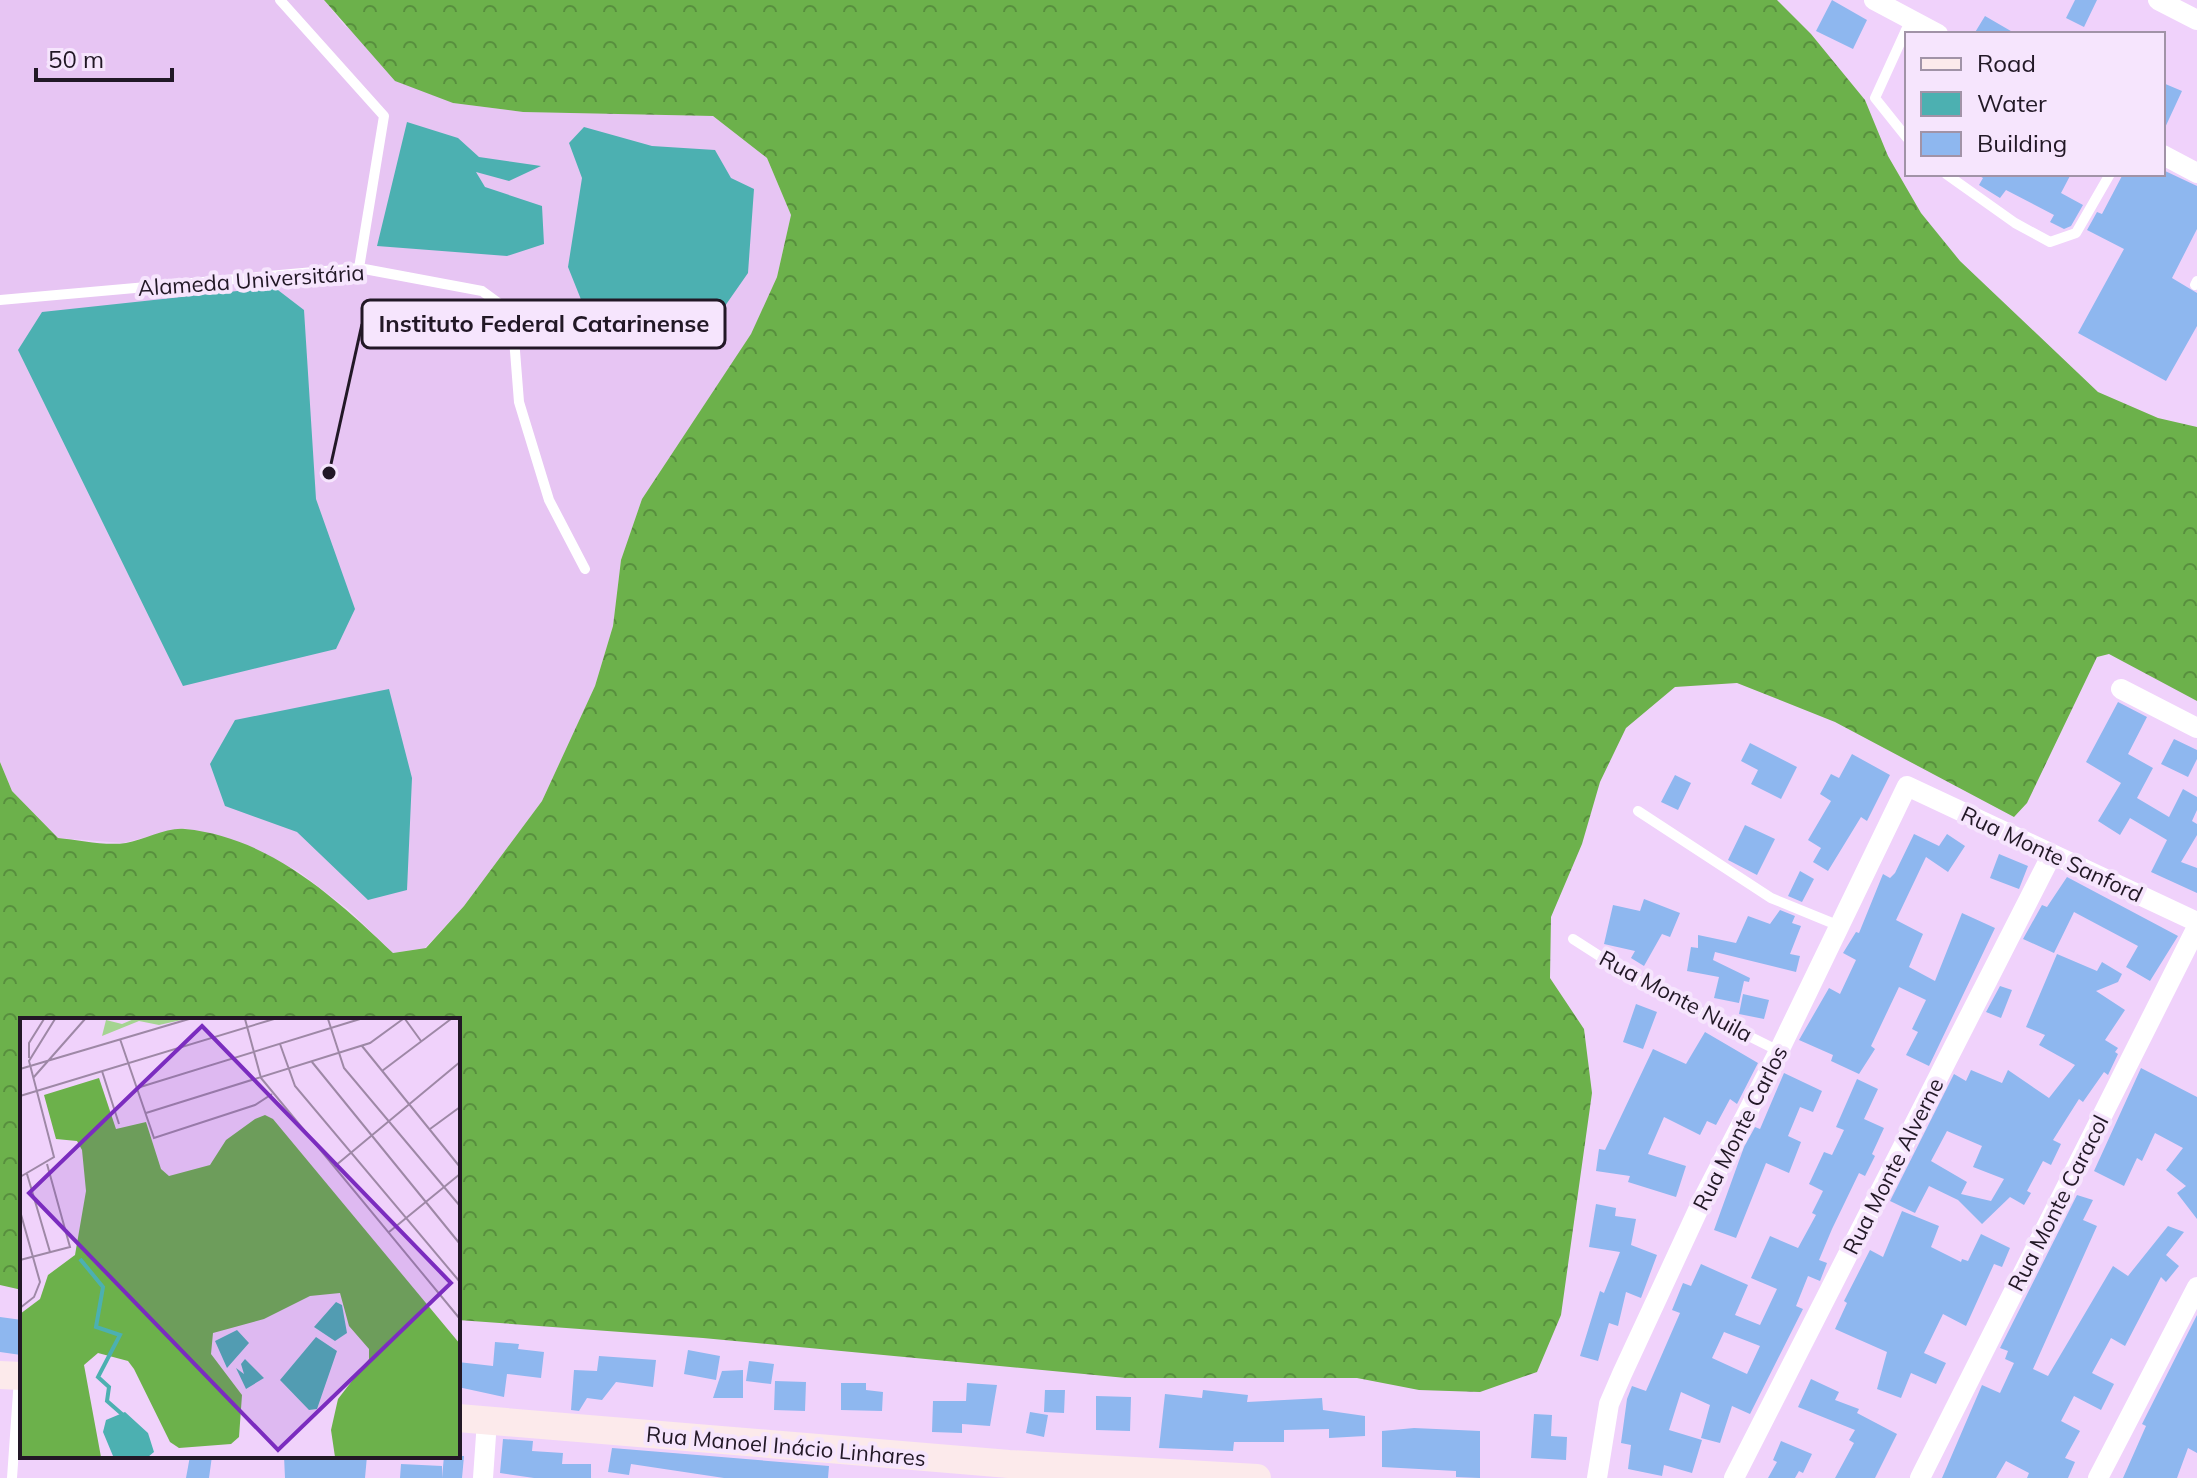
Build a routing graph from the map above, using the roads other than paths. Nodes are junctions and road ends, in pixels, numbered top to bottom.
1 (280, 0) edge
2 (1874, 0) edge
3 (2158, 0) edge
4 (1911, 19) junction
5 (2197, 20) edge
6 (1905, 32) edge
7 (1905, 32) edge
8 (1934, 32) edge
9 (1905, 136) edge
10 (2165, 156) edge
11 (2197, 173) edge
12 (1949, 176) edge
13 (2109, 176) edge
14 (359, 268) junction
15 (0, 300) edge
16 (585, 569) dead end
17 (2121, 689) dead end
18 (2197, 728) edge
19 (1907, 786) joint
20 (1638, 811) dead end
21 (2052, 854) junction
22 (2197, 924) edge
23 (1837, 925) junction
24 (1573, 939) dead end
25 (1779, 1051) junction
26 (2197, 1287) edge
27 (14, 1376) edge
28 (460, 1418) edge
29 (487, 1421) junction
30 (1009, 1471) edge
31 (12, 1478) edge
32 (483, 1478) edge
33 (1257, 1478) edge
34 (1597, 1478) edge
35 (1734, 1478) edge
36 (1920, 1478) edge
37 (2098, 1478) edge

1 - 14 lane
2 - 4 street
3 - 5 street
4 - 6 lane
4 - 8 street
7 - 9 lane
10 - 11 street
12 - 13 lane
14 - 15 lane, Alameda Universitária
14 - 16 lane, Alameda Universitária
17 - 18 street
19 - 21 street, Rua Monte Sanford
19 - 23 street, Rua Monte Carlos
20 - 23 lane
21 - 22 street, Rua Monte Sanford
21 - 35 street, Rua Monte Alverne
22 - 36 street, Rua Monte Caracol
23 - 25 street, Rua Monte Carlos
24 - 25 lane, Rua Monte Nuila
25 - 34 street, Rua Monte Carlos
26 - 37 street
27 - 31 lane
28 - 29 main road, Rua Manoel Inácio Linhares
29 - 30 main road, Rua Manoel Inácio Linhares
29 - 32 street
30 - 33 main road, Rua Manoel Inácio Linhares

